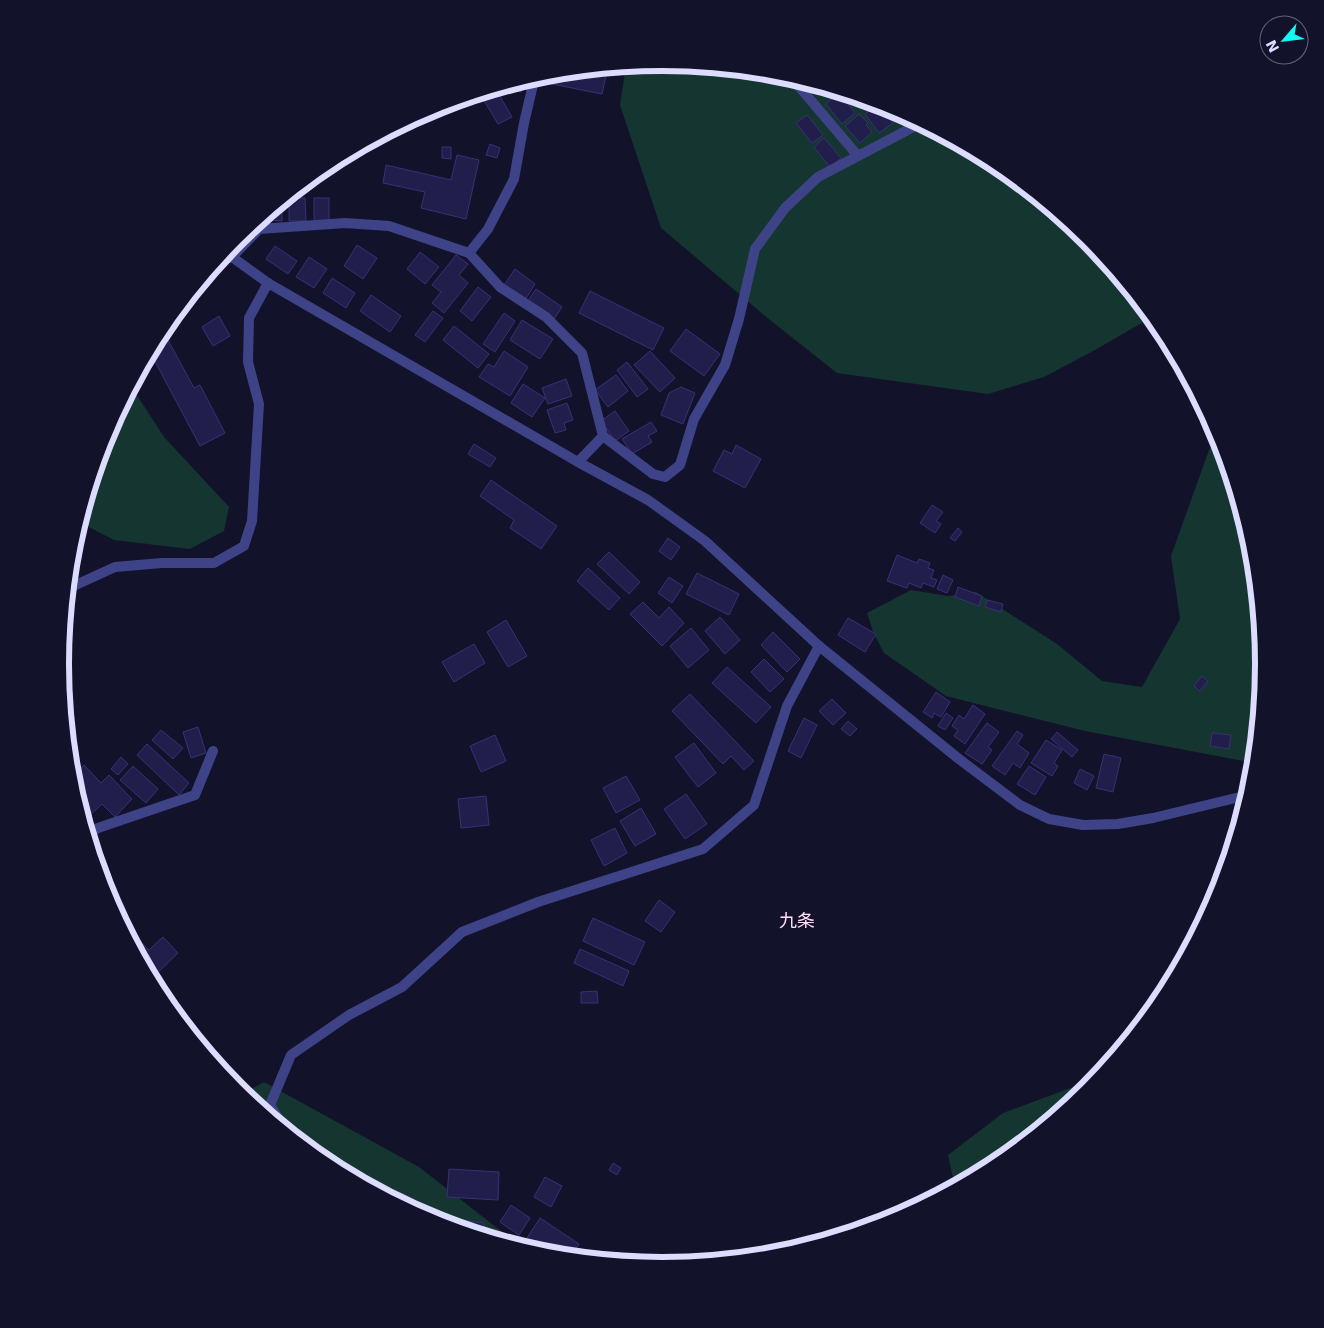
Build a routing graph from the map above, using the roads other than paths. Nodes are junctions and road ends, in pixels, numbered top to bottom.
1 (533, 85) edge
2 (800, 87) edge
3 (913, 127) edge
4 (858, 156) junction
5 (260, 229) edge
6 (469, 253) junction
7 (231, 257) edge
8 (268, 283) junction
9 (603, 436) junction
10 (578, 462) junction
11 (74, 586) edge
12 (818, 646) junction
13 (214, 751) dead end
14 (1240, 797) edge
15 (93, 831) edge
16 (267, 1106) edge

1 - 6 street
2 - 4 street
3 - 4 street
4 - 9 street
5 - 6 street
6 - 9 street
7 - 8 street
8 - 10 street
8 - 11 street
9 - 10 street
10 - 12 street
12 - 14 street
12 - 16 street
13 - 15 street

